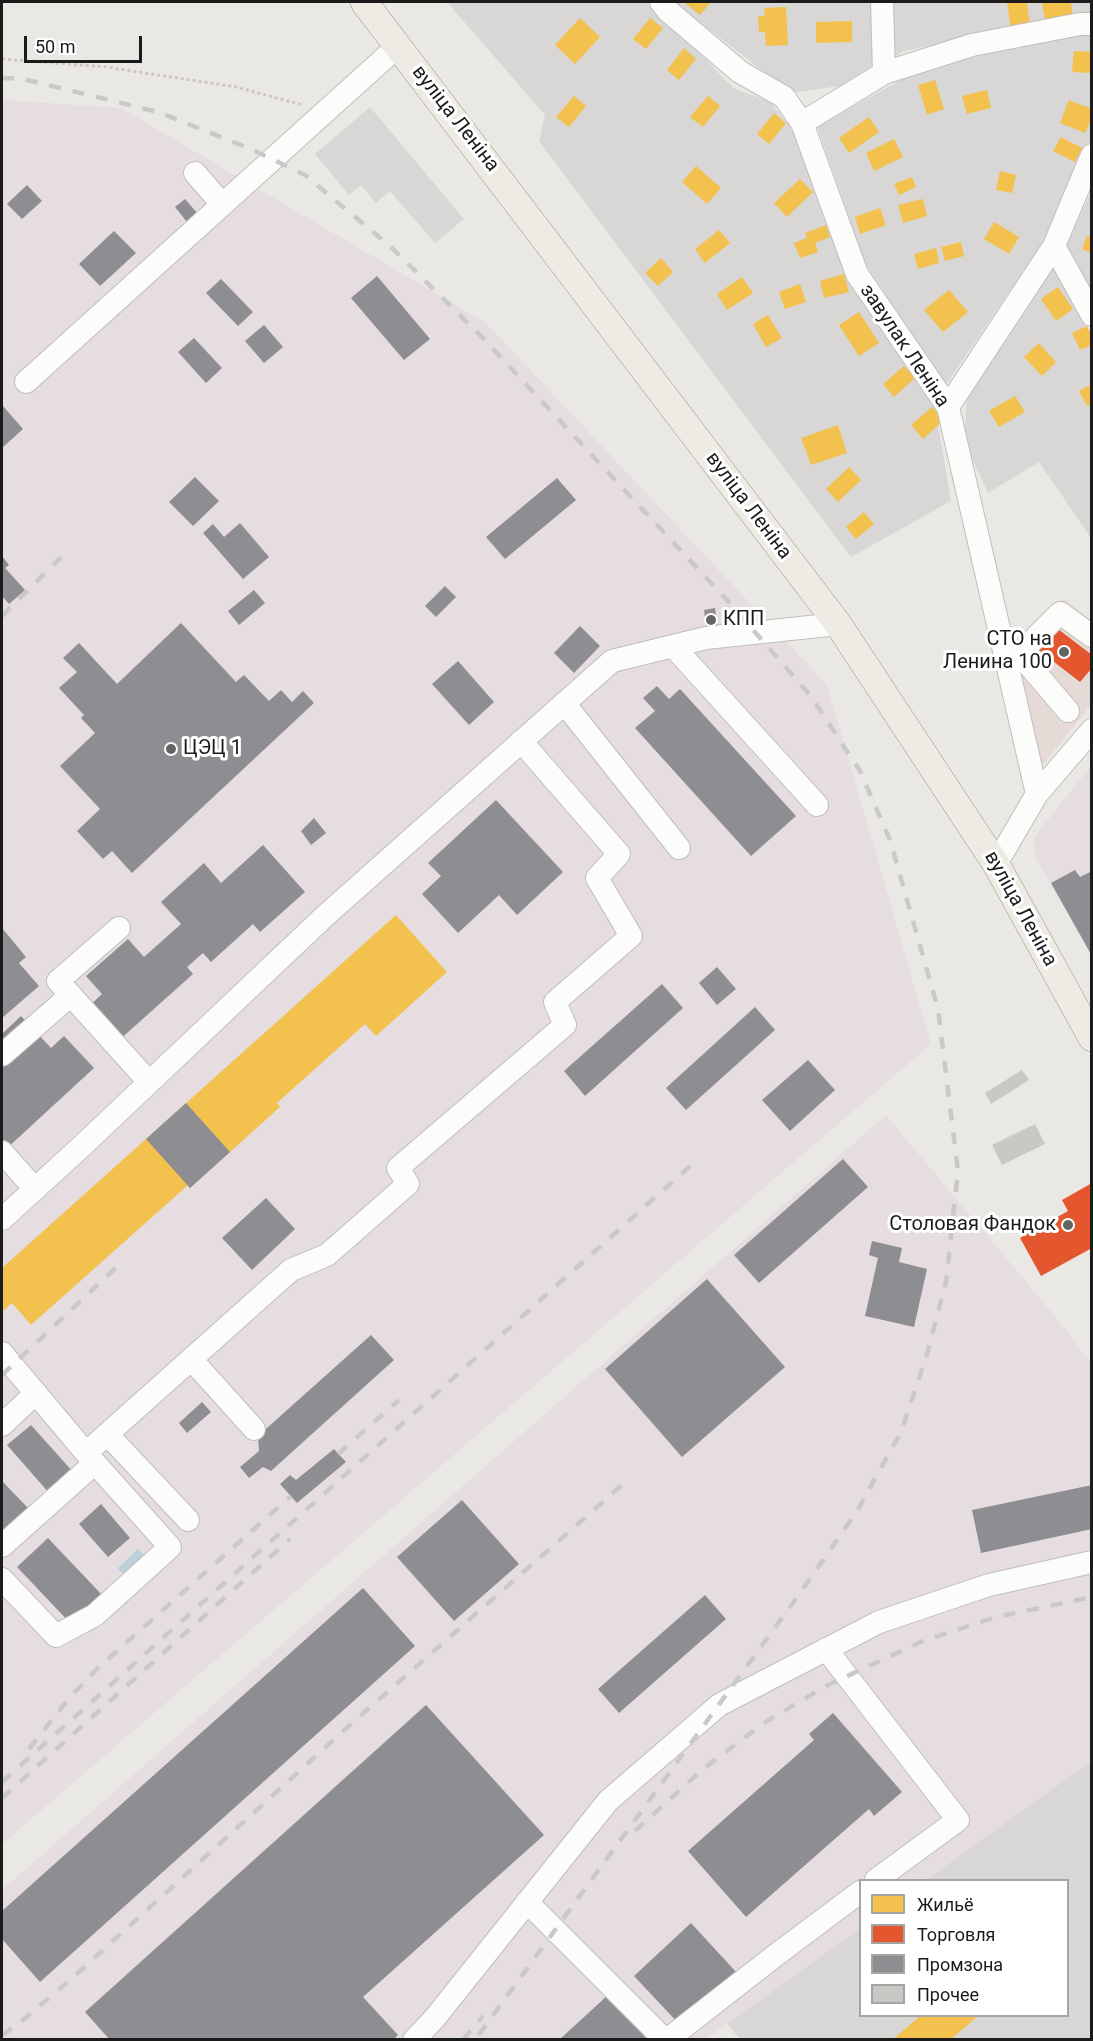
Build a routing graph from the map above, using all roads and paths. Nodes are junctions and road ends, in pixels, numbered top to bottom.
1 (661, 2) edge
2 (882, 2) edge
3 (374, 5) edge
4 (1092, 24) edge
5 (398, 46) junction
6 (2, 59) edge
7 (884, 73) junction
8 (325, 111) junction
9 (802, 123) junction
10 (1092, 155) edge
11 (195, 173) dead end
12 (222, 204) junction
13 (1054, 246) junction
14 (1092, 315) edge
15 (26, 382) dead end
16 (948, 407) junction
17 (838, 624) junction
18 (1092, 636) edge
19 (673, 646) junction
20 (564, 703) junction
21 (1068, 711) dead end
22 (1092, 730) edge
23 (520, 741) junction
24 (1037, 794) junction
25 (817, 805) dead end
26 (679, 848) dead end
27 (996, 864) junction
28 (119, 928) dead end
29 (71, 995) junction
30 (1092, 1038) edge
31 (2, 1055) edge
32 (149, 1082) junction
33 (2, 1152) edge
34 (34, 1189) junction
35 (2, 1219) edge
36 (2, 1353) edge
37 (191, 1359) junction
38 (36, 1393) junction
39 (2, 1425) edge
40 (254, 1429) dead end
41 (107, 1434) junction
42 (91, 1458) junction
43 (188, 1520) dead end
44 (2, 1546) edge
45 (1092, 1562) edge
46 (2, 1579) edge
47 (826, 1649) junction
48 (879, 1879) edge
49 (859, 1893) edge
50 (527, 1902) junction
51 (414, 2040) edge
52 (666, 2040) edge

1 - 9 street, завулак Леніна
2 - 7 street
3 - 5 main road, вуліца Леніна
4 - 7 street
5 - 8 street
5 - 17 main road, вуліца Леніна
6 - 8 path
7 - 9 street
8 - 12 street
9 - 16 street, завулак Леніна
10 - 13 street
11 - 12 street
12 - 15 street
13 - 14 street
13 - 16 street
16 - 24 street, завулак Леніна
17 - 19 street
17 - 27 main road, вуліца Леніна
18 - 21 street
19 - 20 street
19 - 25 street
20 - 23 street
20 - 26 street
22 - 24 street
23 - 32 street
23 - 37 street
24 - 27 street
27 - 30 main road, вуліца Леніна
28 - 29 street
29 - 31 street
29 - 32 street
32 - 34 street
33 - 34 street
34 - 35 street
36 - 38 street
37 - 40 street
37 - 41 street
38 - 39 street
38 - 42 street
41 - 42 street
41 - 43 street
42 - 44 street
42 - 46 street
45 - 47 street
47 - 48 street
47 - 50 street
49 - 52 street
50 - 51 street
50 - 52 street

